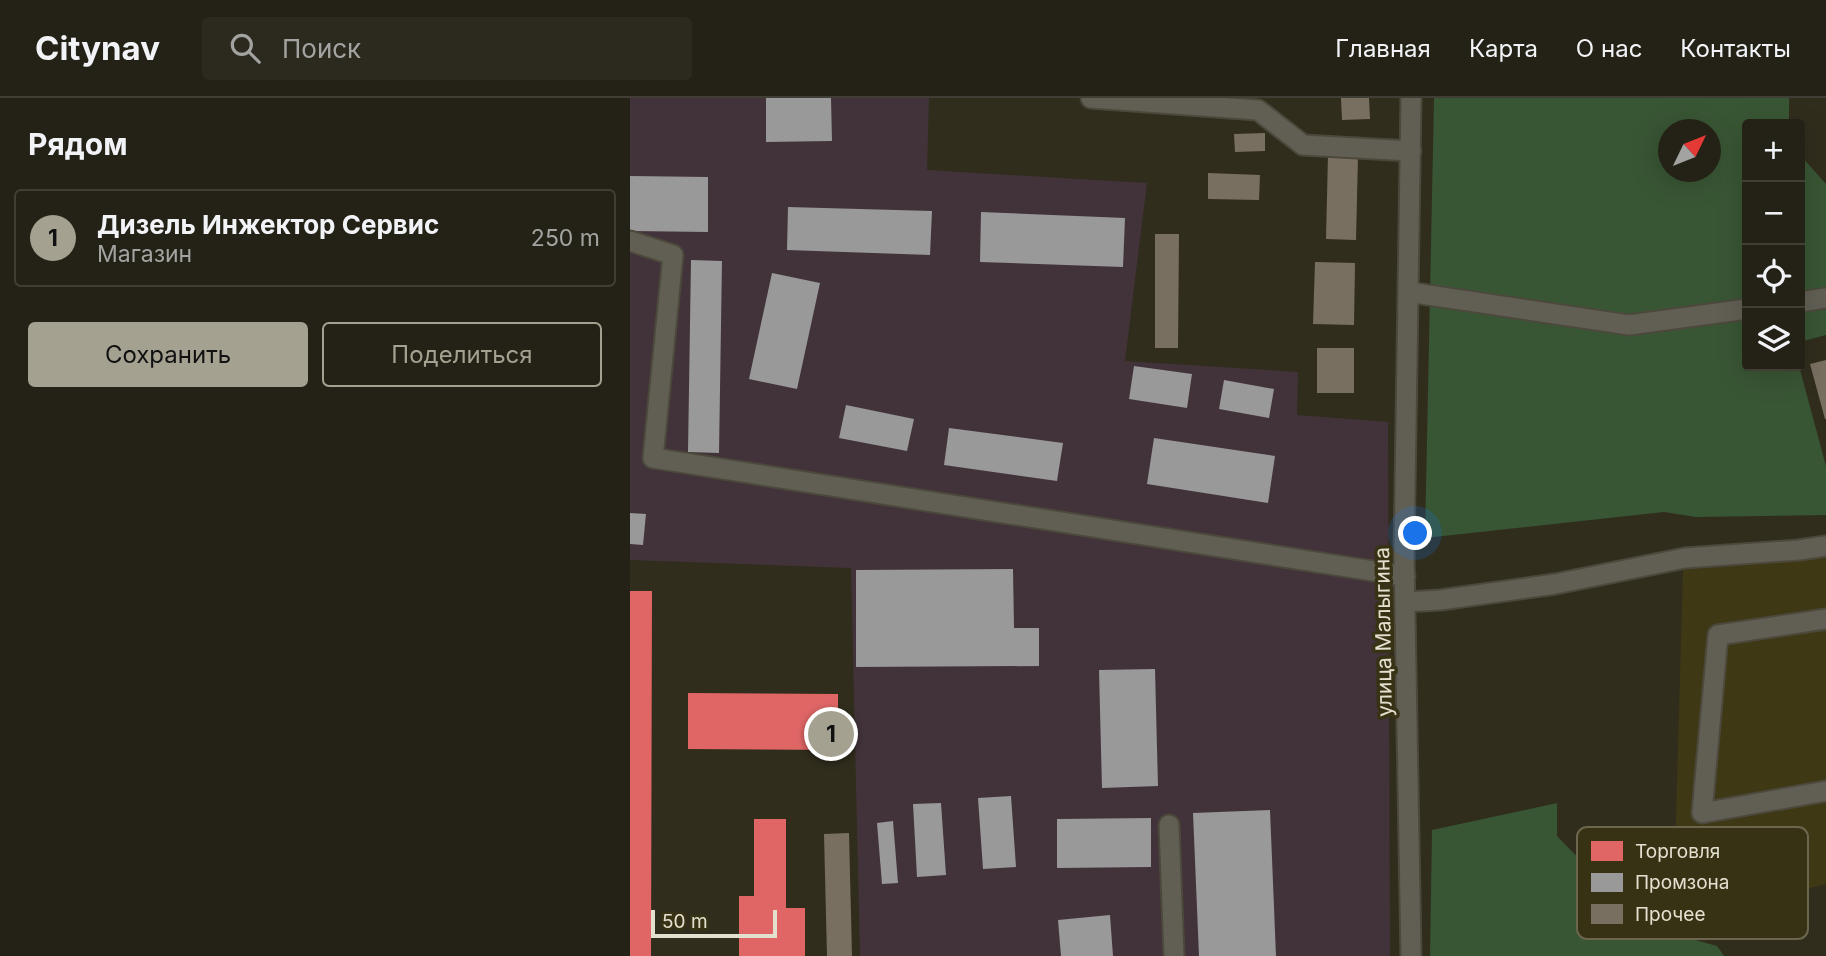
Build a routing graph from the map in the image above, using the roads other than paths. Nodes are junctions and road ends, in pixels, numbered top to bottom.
1 (1091, 98) edge
2 (1411, 98) edge
3 (1411, 151) junction
4 (630, 241) edge
5 (1408, 292) junction
6 (1826, 298) edge
7 (1805, 301) edge
8 (1742, 310) edge
9 (1826, 546) edge
10 (1405, 576) junction
11 (1405, 602) junction
12 (1826, 619) edge
13 (1826, 791) edge
14 (1169, 825) dead end
15 (1174, 956) edge
16 (1411, 956) edge

1 - 3 street
2 - 3 street, улица Малыгина
3 - 5 street, улица Малыгина
4 - 10 street
5 - 8 street
5 - 10 street, улица Малыгина
6 - 7 street
9 - 11 street
10 - 11 street, улица Малыгина
11 - 16 street, улица Малыгина
12 - 13 street
14 - 15 street

